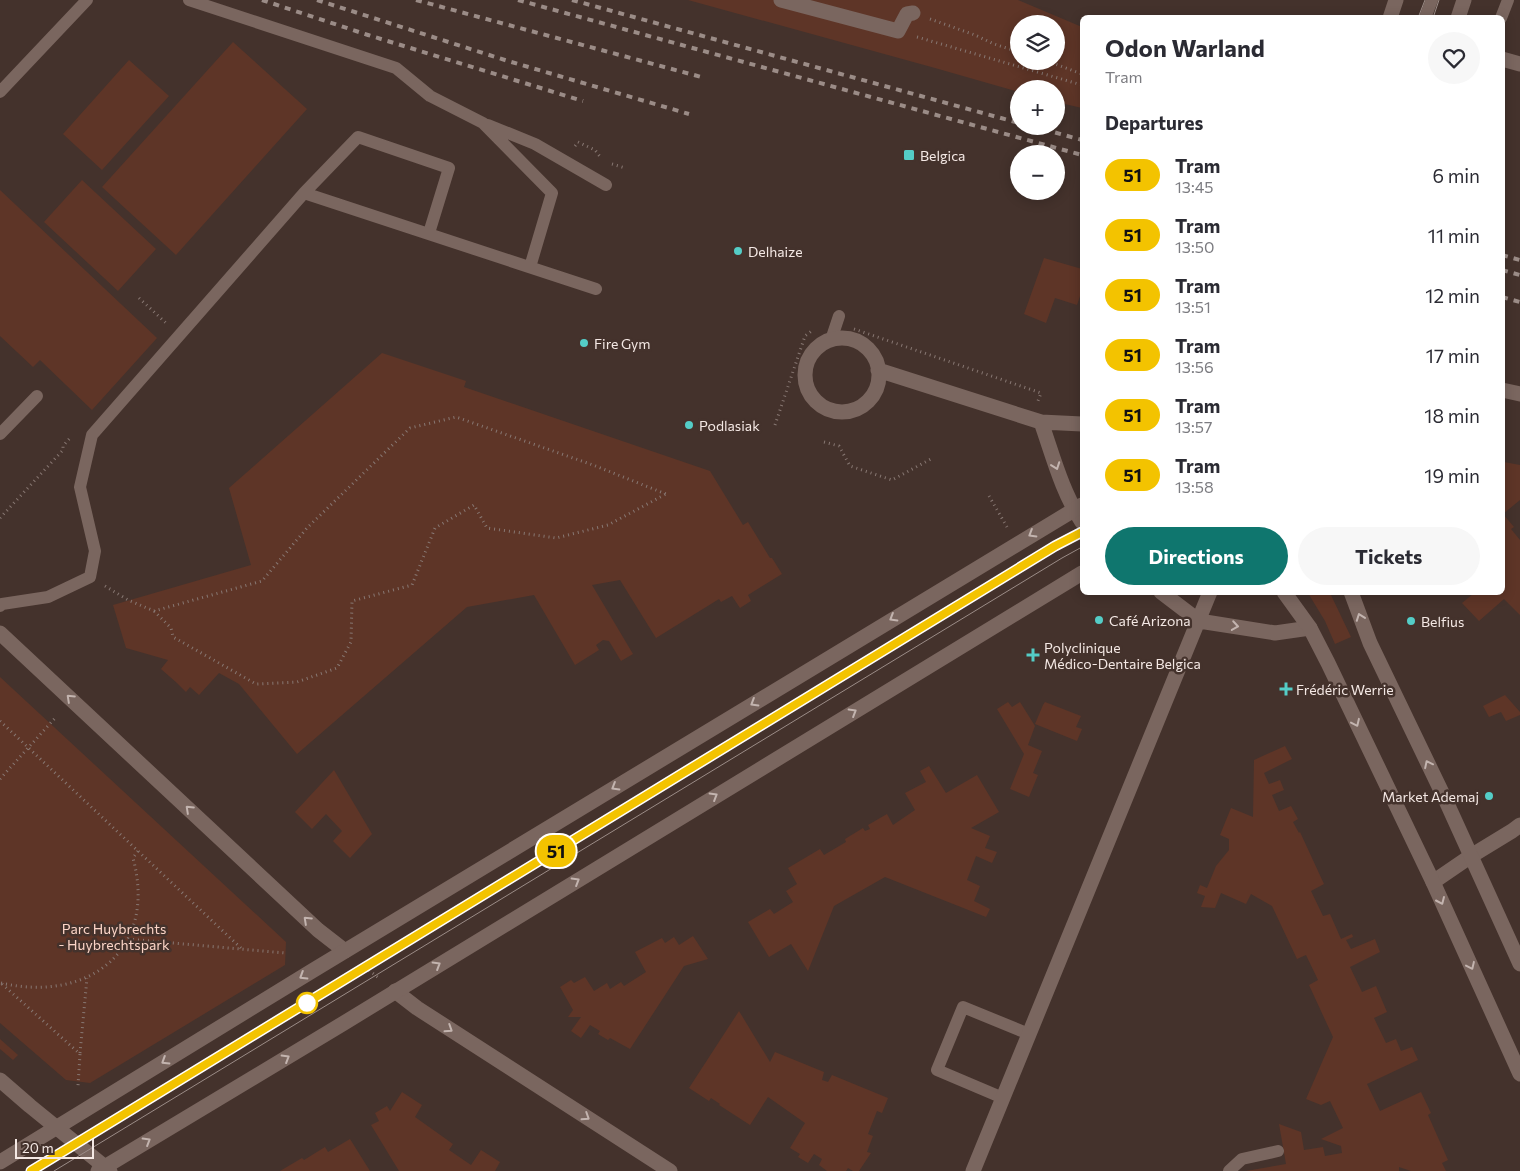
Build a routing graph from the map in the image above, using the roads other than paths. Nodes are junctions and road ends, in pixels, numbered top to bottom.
1 (87, 0) edge
2 (189, 0) edge
3 (781, 0) edge
4 (1396, 0) edge
5 (1432, 0) edge
6 (1464, 0) edge
7 (1508, 0) edge
8 (913, 13) dead end
9 (1391, 15) edge
10 (1426, 15) edge
11 (1459, 15) edge
12 (1502, 15) edge
13 (0, 92) edge
14 (483, 123) junction
15 (606, 185) dead end
16 (304, 193) junction
17 (429, 233) junction
18 (530, 266) junction
19 (596, 289) dead end
20 (839, 316) dead end
21 (831, 340) junction
22 (878, 370) junction
23 (1505, 391) edge
24 (1520, 394) edge
25 (37, 396) dead end
26 (1040, 422) junction
27 (1080, 424) edge
28 (0, 434) edge
29 (1078, 507) edge
30 (1080, 573) edge
31 (1165, 595) edge
32 (1209, 595) edge
33 (1286, 595) edge
34 (1352, 595) edge
35 (0, 606) edge
36 (1198, 621) junction
37 (1310, 628) junction
38 (0, 633) edge
39 (1520, 825) edge
40 (1471, 856) junction
41 (1433, 882) junction
42 (345, 951) junction
43 (1520, 964) edge
44 (395, 991) junction
45 (1029, 1034) junction
46 (1520, 1074) edge
47 (0, 1080) edge
48 (1004, 1098) junction
49 (57, 1128) junction
50 (1278, 1151) dead end
51 (0, 1162) edge
52 (104, 1169) edge
53 (670, 1171) edge
54 (973, 1171) edge
55 (1229, 1171) edge

1 - 13 lane
2 - 14 lane
3 - 8 street
4 - 9 street
5 - 10 lane
6 - 11 street
7 - 12 lane
14 - 15 lane
14 - 18 lane
16 - 17 lane
16 - 17 lane
16 - 35 lane
17 - 18 lane
18 - 19 lane
20 - 21 lane
21 - 22 street
21 - 22 street
22 - 26 street
23 - 24 street
25 - 28 lane
26 - 27 street
26 -> 29 street
29 -> 42 street
44 -> 30 street
31 - 36 street
32 - 36 street
33 - 37 street
40 -> 34 street
36 -> 37 street
36 - 45 street
37 -> 41 street
42 -> 38 street
39 - 40 street
40 - 41 street
40 - 43 street
41 -> 46 street
42 -> 49 street
52 -> 44 street
44 -> 53 street
45 - 48 street
45 - 48 lane
47 - 49 street
48 - 54 street
49 - 51 street
49 - 52 street
50 - 55 lane

